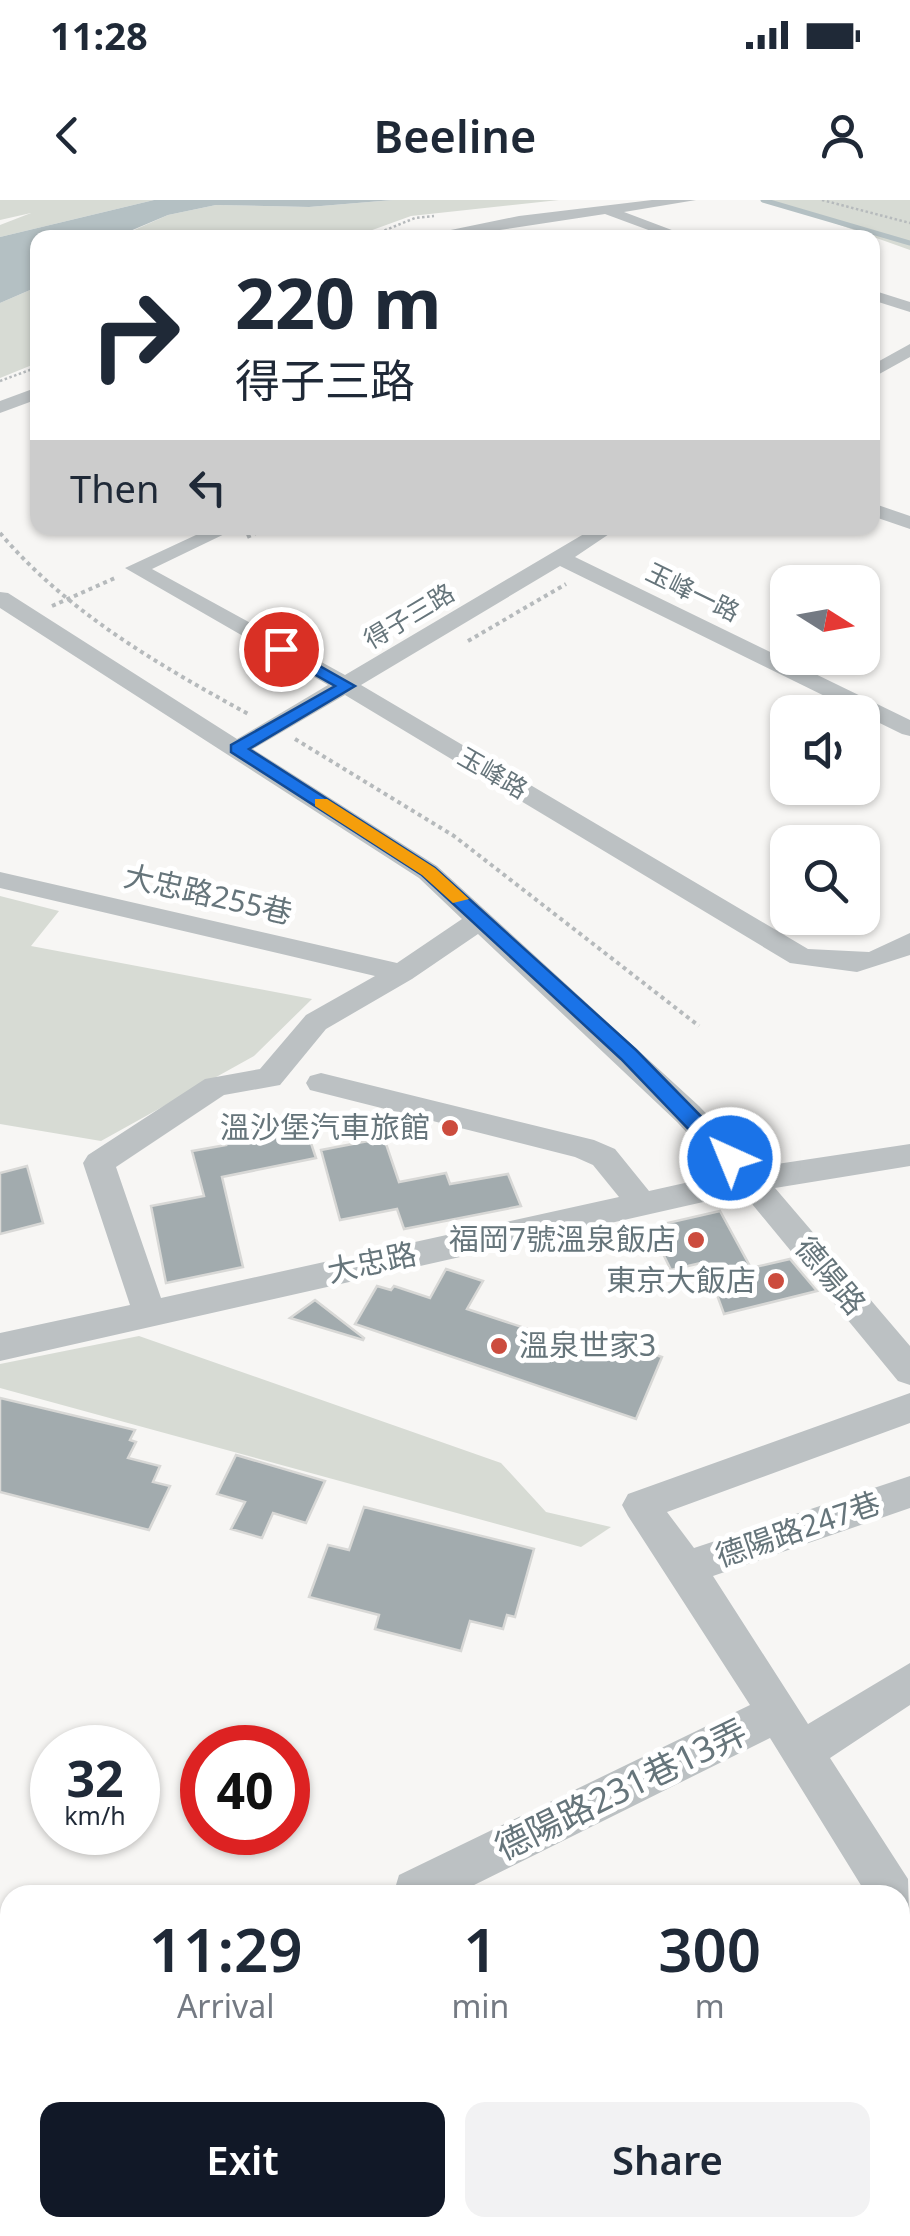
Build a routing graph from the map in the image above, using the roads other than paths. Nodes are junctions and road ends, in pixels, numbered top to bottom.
1 (689, 200) edge
2 (603, 210) junction
3 (472, 230) edge
4 (662, 230) edge
5 (880, 298) edge
6 (910, 307) edge
7 (910, 329) edge
8 (880, 347) edge
9 (910, 349) edge
10 (880, 368) edge
11 (30, 395) edge
12 (0, 408) edge
13 (880, 511) edge
14 (910, 523) edge
15 (211, 535) edge
16 (596, 535) edge
17 (559, 557) junction
18 (0, 598) edge
19 (347, 686) junction
20 (910, 729) edge
21 (237, 749) junction
22 (0, 880) edge
23 (482, 918) junction
24 (910, 942) edge
25 (402, 973) junction
26 (321, 1083) dead end
27 (910, 1155) edge
28 (750, 1180) junction
29 (643, 1205) junction
30 (150, 1314) junction
31 (0, 1347) edge
32 (906, 1361) edge
33 (910, 1408) edge
34 (910, 1492) edge
35 (686, 1568) junction
36 (910, 1682) edge
37 (778, 1713) junction
38 (802, 1752) junction
39 (434, 1885) edge
40 (888, 1885) edge

1 - 2 street
2 - 3 street
2 - 4 street
5 - 6 street
7 - 8 street
9 - 10 street
11 - 12 street
13 - 14 street
15 - 19 street, 玉峰路
16 - 17 street, 得子三路
17 - 19 street, 得子三路
17 - 20 street, 玉峰一路
18 - 21 street
19 - 21 street, 得子三路
19 - 24 street, 玉峰路
21 - 23 street
22 - 25 street, 大忠路255巷
23 - 25 street
23 - 28 street
25 - 30 street
26 - 29 street
27 - 28 street, 大忠路
28 - 29 street, 大忠路
28 - 32 street, 德陽路
29 - 30 street, 大忠路
30 - 31 street, 大忠路
33 - 35 street, 德陽路231巷13弄
34 - 35 street, 德陽路247巷
35 - 37 street, 德陽路231巷13弄
36 - 38 street
37 - 38 street, 德陽路231巷13弄
37 - 39 street, 德陽路231巷13弄
38 - 40 street, 德陽路231巷13弄

